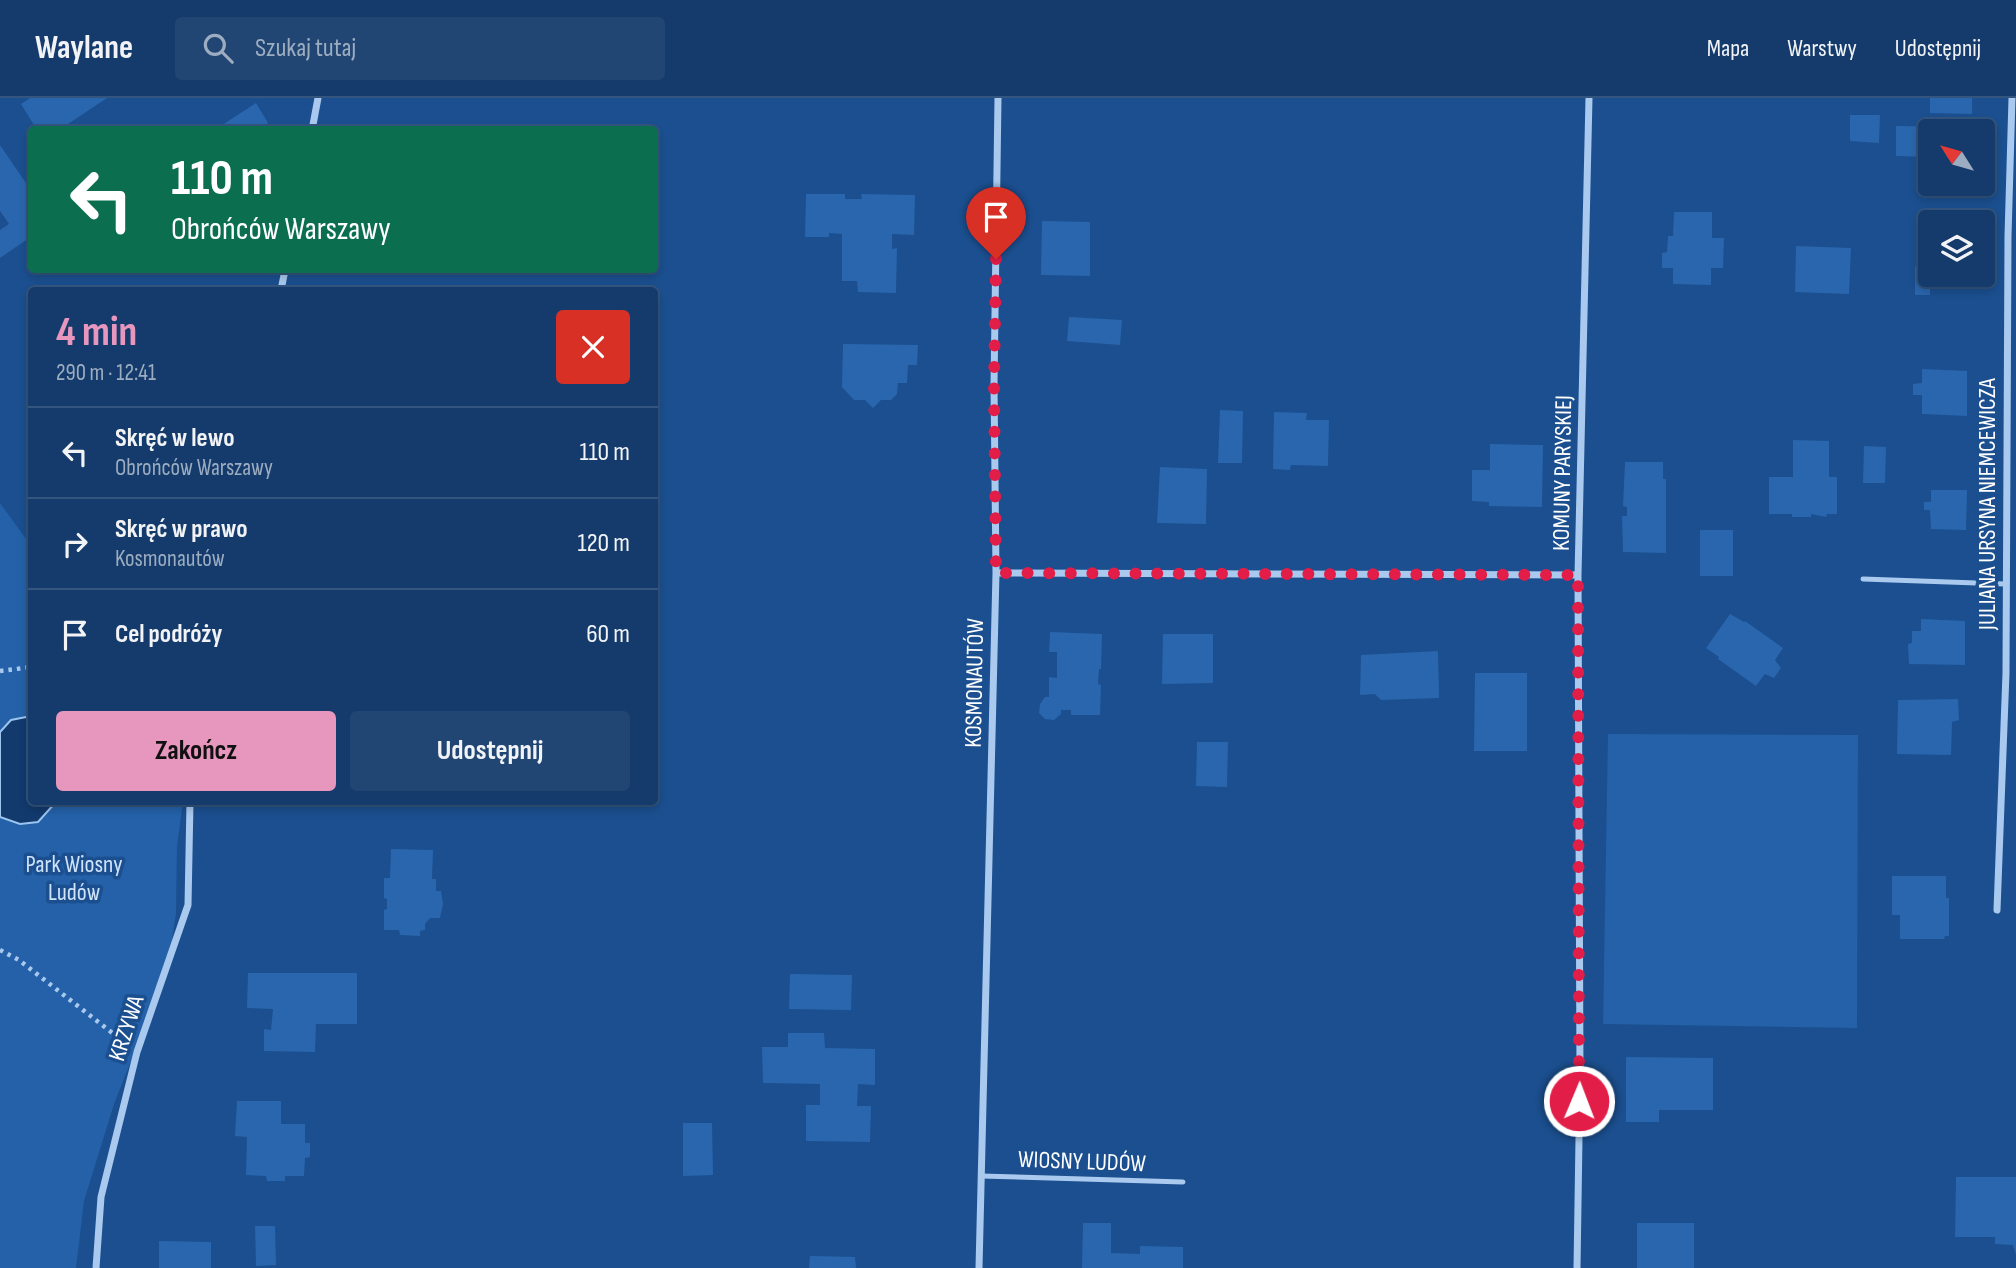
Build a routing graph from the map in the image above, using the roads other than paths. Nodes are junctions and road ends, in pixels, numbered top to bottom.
1 (318, 98) edge
2 (998, 98) edge
3 (1589, 98) edge
4 (2012, 98) edge
5 (313, 126) edge
6 (996, 573) junction
7 (1578, 575) junction
8 (1863, 579) dead end
9 (2005, 584) junction
10 (190, 805) edge
11 (1997, 910) dead end
12 (981, 1176) junction
13 (1183, 1182) dead end
14 (96, 1268) edge
15 (979, 1268) edge
16 (1577, 1268) edge

1 - 5 street
2 - 6 street, KOSMONAUTÓW
3 - 7 street, KOMUNY PARYSKIEJ
4 - 9 street, JULIANA URSYNA NIEMCEWICZA
6 - 7 street
6 - 12 street, KOSMONAUTÓW
7 - 16 street, KOMUNY PARYSKIEJ
8 - 9 lane
9 - 11 street, JULIANA URSYNA NIEMCEWICZA
10 - 14 street, KRZYWA
12 - 13 lane, WIOSNY LUDÓW
12 - 15 street, KOSMONAUTÓW

